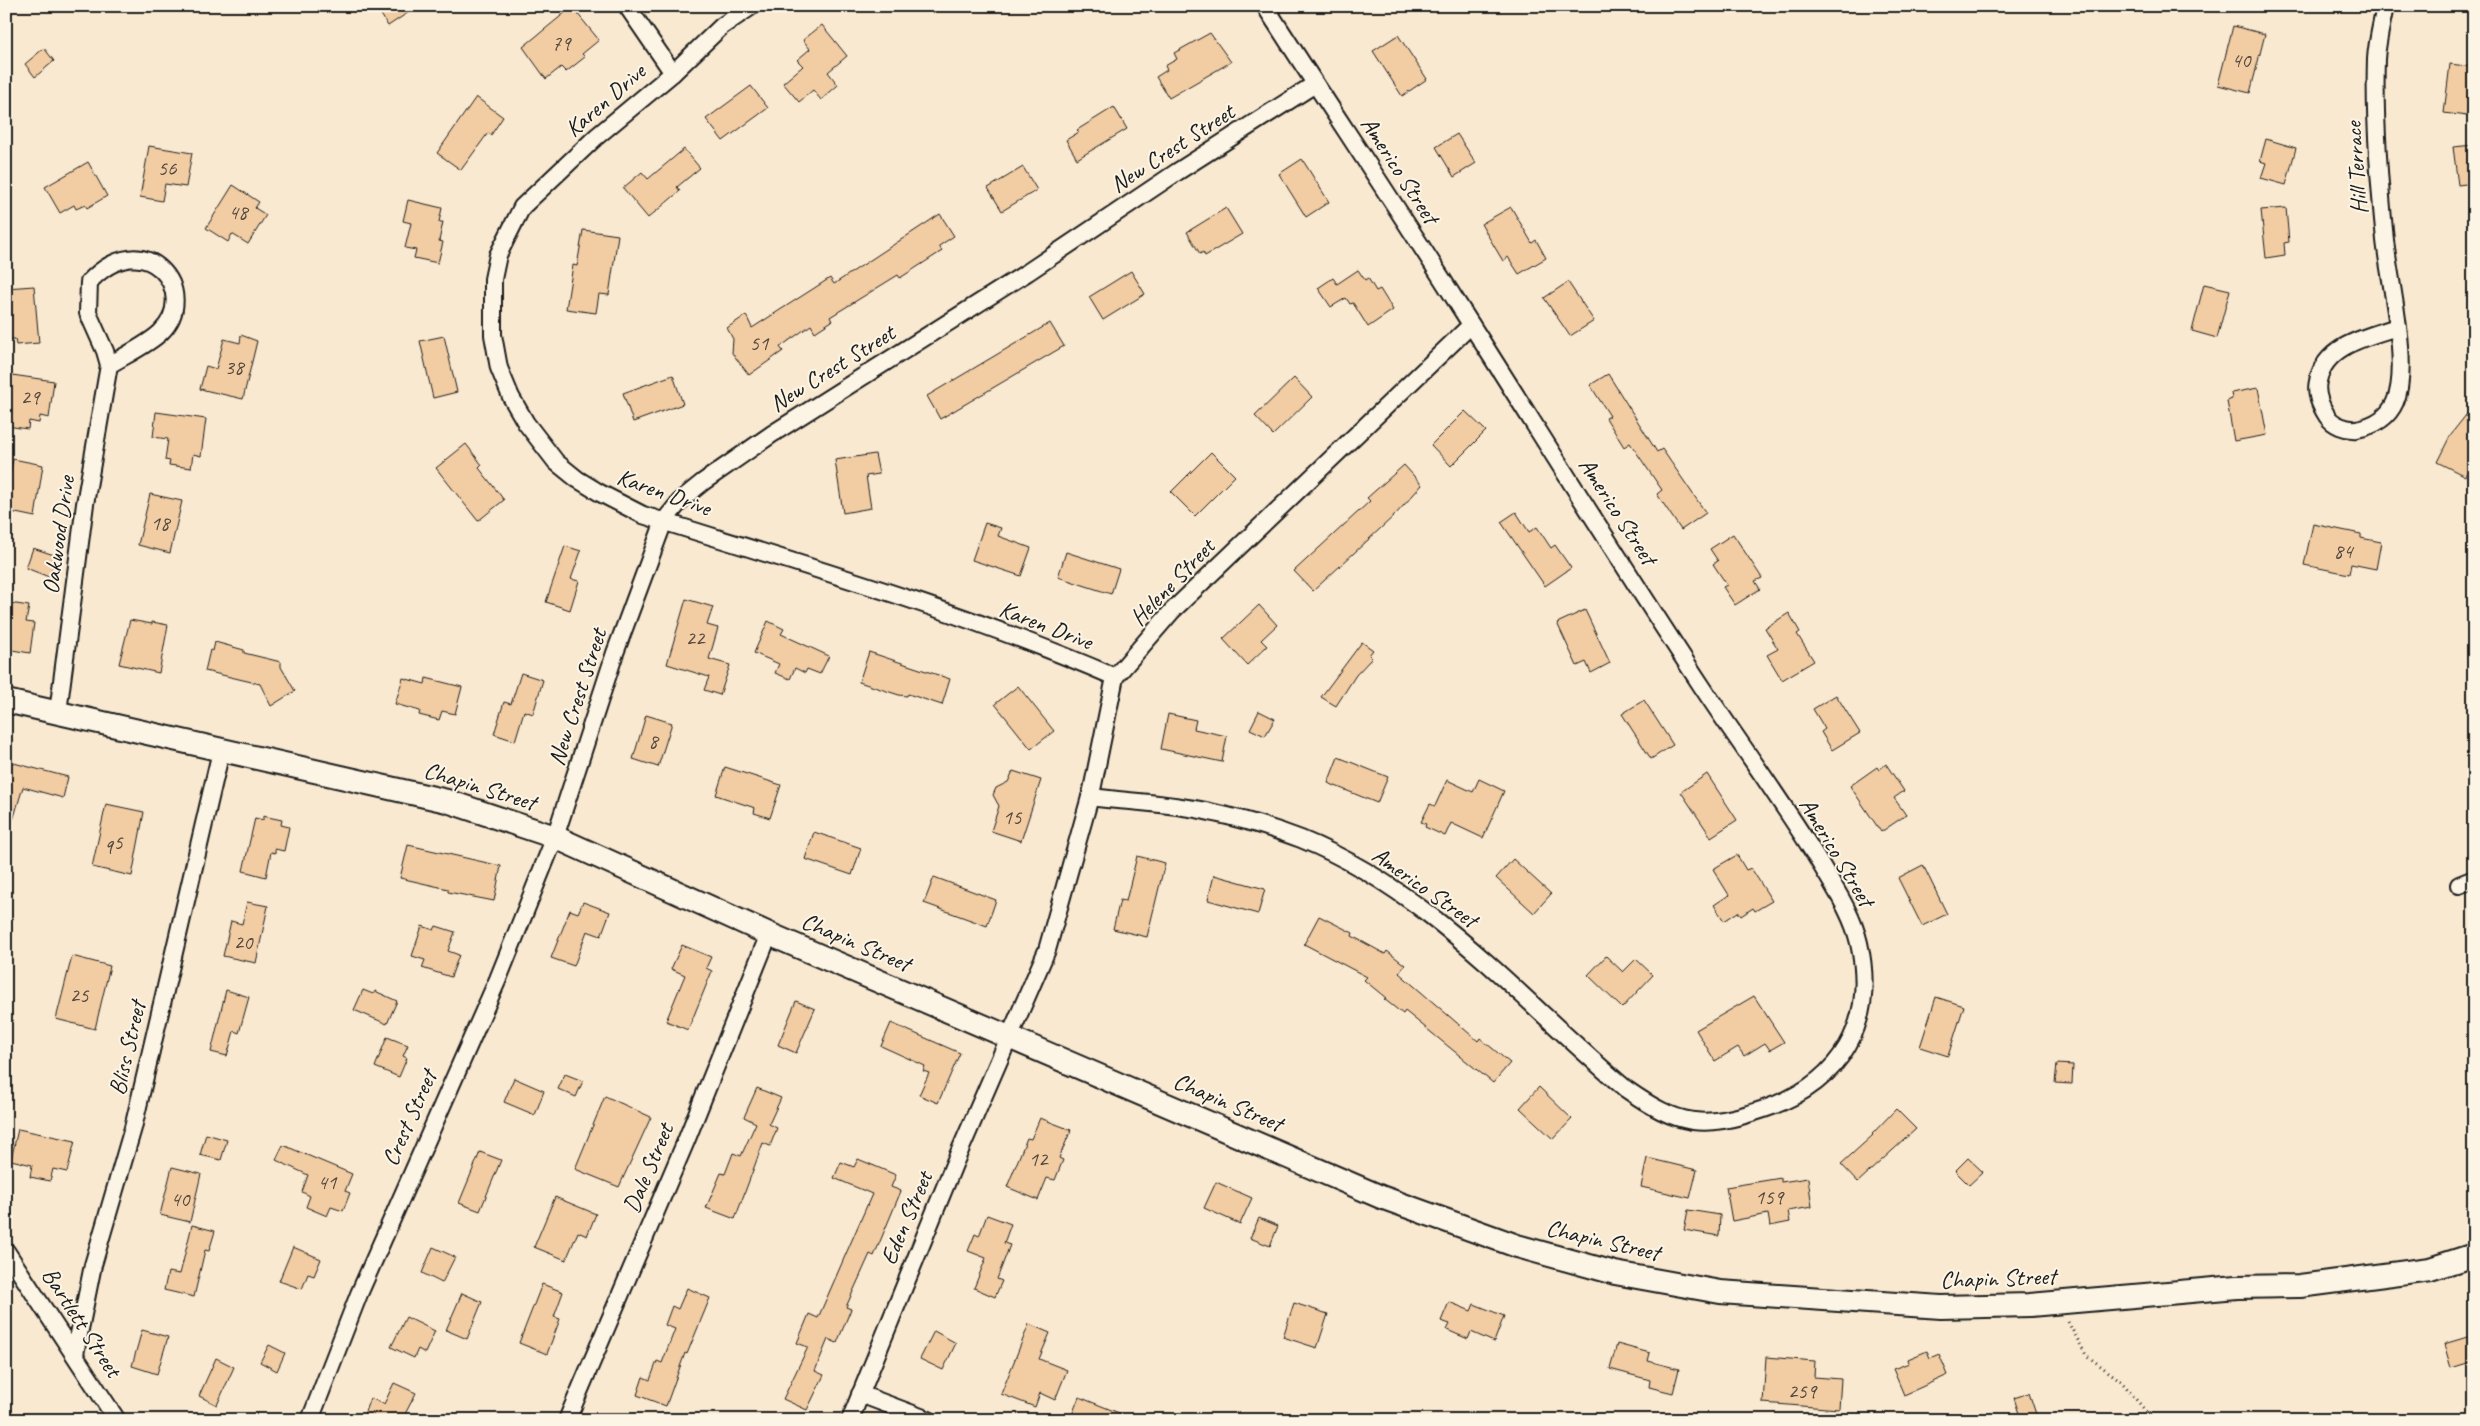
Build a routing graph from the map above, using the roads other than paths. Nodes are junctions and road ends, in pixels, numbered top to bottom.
1 (627, 6) edge
2 (752, 6) edge
3 (1264, 6) edge
4 (2385, 6) edge
5 (673, 73) junction
6 (1315, 84) junction
7 (1471, 325) junction
8 (2397, 327) junction
9 (109, 365) junction
10 (664, 521) junction
11 (1115, 678) junction
12 (6, 701) edge
13 (58, 712) junction
14 (221, 751) junction
15 (1090, 797) junction
16 (555, 837) junction
17 (769, 934) junction
18 (1009, 1036) junction
19 (6, 1250) edge
20 (2474, 1255) edge
21 (75, 1354) junction
22 (860, 1394) junction
23 (117, 1420) edge
24 (310, 1420) edge
25 (567, 1420) edge
26 (850, 1420) edge
27 (929, 1420) edge

1 - 5 street
2 - 5 street, Karen Drive
3 - 6 street, Americo Street
4 - 8 street, Hill Terrace
5 - 10 street, Karen Drive
6 - 7 street, Americo Street
6 - 10 street, New Crest Street
7 - 11 street, Helene Street
7 - 15 street, Americo Street
8 - 8 street, Hill Terrace
9 - 9 street, Oakwood Drive
9 - 13 street, Oakwood Drive
10 - 11 street, Karen Drive
10 - 16 street, New Crest Street
11 - 15 street, Helene Street
12 - 13 main road, Chapin Street
13 - 14 main road, Chapin Street
14 - 16 main road, Chapin Street
14 - 21 street, Bliss Street
15 - 18 street, Helene Street
16 - 17 main road, Chapin Street
16 - 24 street, Crest Street
17 - 18 main road, Chapin Street
17 - 25 street, Dale Street
18 - 20 main road, Chapin Street
18 - 22 street, Eden Street
19 - 21 street, Bartlett Street
21 - 23 street, Bartlett Street
22 - 26 street, Eden Street
22 - 27 street

